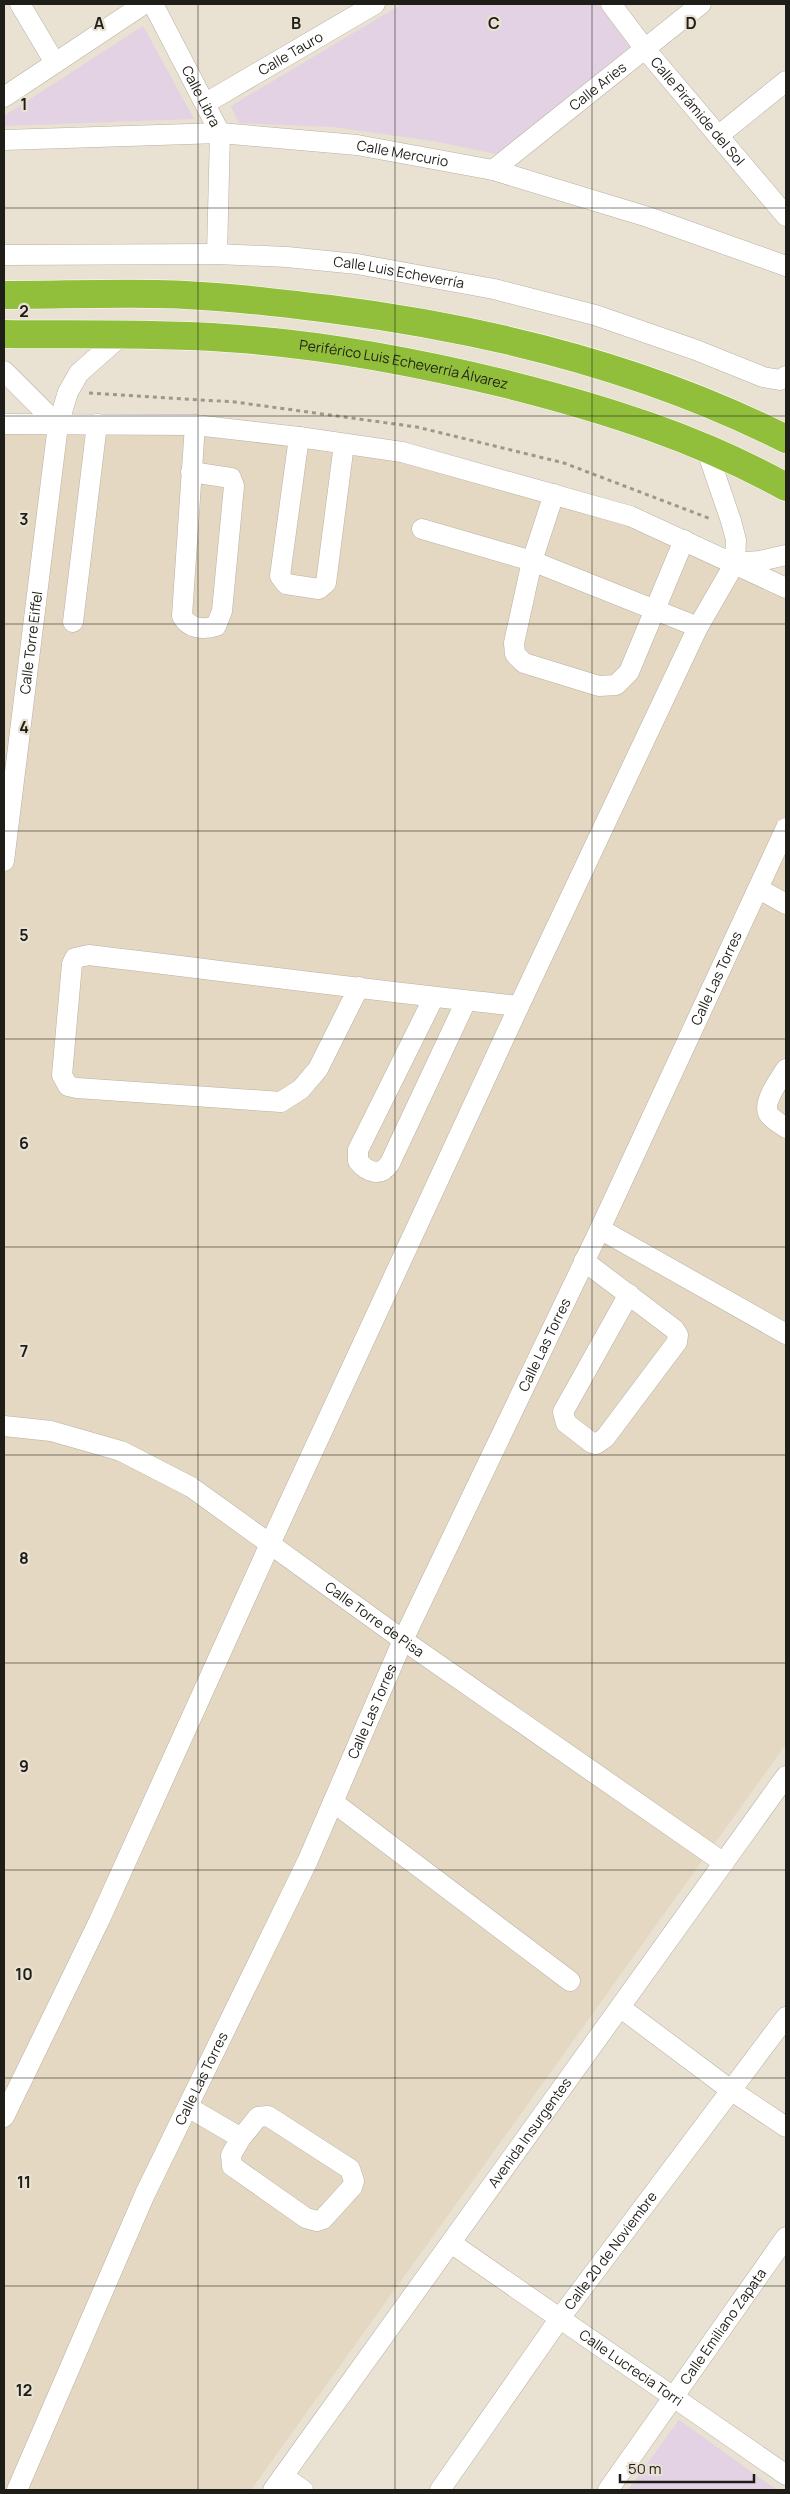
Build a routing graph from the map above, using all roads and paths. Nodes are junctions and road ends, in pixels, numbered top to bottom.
1 (20, 4) edge
2 (144, 4) edge
3 (153, 4) edge
4 (375, 4) edge
5 (611, 4) edge
6 (701, 4) edge
7 (645, 49) junction
8 (55, 63) junction
9 (786, 81) edge
10 (4, 97) edge
11 (206, 103) junction
12 (220, 133) junction
13 (718, 136) junction
14 (4, 140) edge
15 (492, 170) junction
16 (786, 216) edge
17 (217, 254) junction
18 (4, 255) edge
19 (786, 266) edge
20 (4, 295) edge
21 (4, 334) edge
22 (122, 335) junction
23 (4, 371) edge
24 (783, 378) edge
25 (4, 424) edge
26 (97, 424) junction
27 (58, 425) junction
28 (194, 426) junction
29 (298, 437) junction
30 (786, 439) edge
31 (344, 444) junction
32 (706, 448) junction
33 (191, 472) junction
34 (786, 487) edge
35 (554, 494) junction
36 (422, 529) dead end
37 (684, 540) junction
38 (786, 555) edge
39 (532, 562) junction
40 (735, 563) junction
41 (786, 588) edge
42 (656, 610) junction
43 (73, 622) dead end
44 (698, 627) junction
45 (9, 767) edge
46 (786, 828) edge
47 (4, 861) edge
48 (759, 889) junction
49 (786, 904) edge
50 (359, 987) junction
51 (434, 997) junction
52 (466, 1001) junction
53 (519, 1006) junction
54 (786, 1069) edge
55 (786, 1128) edge
56 (600, 1229) junction
57 (584, 1261) junction
58 (629, 1294) junction
59 (786, 1334) edge
60 (4, 1426) edge
61 (270, 1544) junction
62 (403, 1640) junction
63 (786, 1776) edge
64 (333, 1802) junction
65 (724, 1863) junction
66 (570, 1981) dead end
67 (621, 2008) junction
68 (786, 2017) edge
69 (732, 2091) junction
70 (188, 2107) junction
71 (4, 2117) edge
72 (786, 2127) edge
73 (241, 2138) junction
74 (786, 2238) edge
75 (451, 2243) junction
76 (560, 2318) junction
77 (674, 2399) junction
78 (786, 2475) edge
79 (278, 2483) edge
80 (17, 2490) edge
81 (303, 2490) edge
82 (440, 2490) edge
83 (608, 2490) edge

1 - 8 street
2 - 8 street
3 - 11 street, Calle Libra
4 - 11 street, Calle Tauro
5 - 7 street, Calle Pirámide del Sol
6 - 7 street, Calle Aries
7 - 13 street, Calle Pirámide del Sol
7 - 15 street, Calle Aries
8 - 10 street
9 - 13 street
11 - 12 street, Calle Libra
12 - 14 street, Calle Mercurio
12 - 15 street, Calle Mercurio
12 - 17 street, Calle Libra
13 - 16 street, Calle Pirámide del Sol
15 - 19 street, Calle Mercurio
17 - 18 street, Calle Luis Echeverría
17 - 24 street, Calle Luis Echeverría
20 - 30 highway
21 - 22 highway, Periférico Luis Echeverría Álvarez
22 - 27 street, Calle Torre Eiffel
22 - 32 highway, Periférico Luis Echeverría Álvarez
23 - 27 street
25 - 27 street
26 - 27 street
26 - 28 street
26 - 43 street
27 - 45 street, Calle Torre Eiffel
28 - 29 street
28 - 33 street
29 - 31 street
29 - 31 street
31 - 35 street
32 - 34 highway, Periférico Luis Echeverría Álvarez
32 - 40 street
33 - 33 street
35 - 37 street
35 - 39 street
36 - 39 street
37 - 40 street
37 - 42 street
38 - 40 street
39 - 42 street
39 - 42 street
40 - 41 street
40 - 44 street
42 - 44 street
44 - 53 street
45 - 47 street, Calle Torre Eiffel
46 - 48 street, Calle Las Torres
48 - 49 street
48 - 56 street, Calle Las Torres
50 - 50 street
50 - 51 street
51 - 52 street
51 - 52 street
52 - 53 street
53 - 61 street
54 - 55 street
56 - 57 street, Calle Las Torres
56 - 59 street
57 - 58 street
57 - 62 street, Calle Las Torres
58 - 58 street
60 - 61 street, Calle Torre de Pisa
61 - 62 street, Calle Torre de Pisa
61 - 71 street
62 - 64 street, Calle Las Torres
62 - 65 street, Calle Torre de Pisa
63 - 65 street, Avenida Insurgentes
64 - 66 street
64 - 70 street, Calle Las Torres
65 - 67 street, Avenida Insurgentes
67 - 69 street
67 - 75 street, Avenida Insurgentes
68 - 69 street, Calle 20 de Noviembre
69 - 72 street
69 - 76 street, Calle 20 de Noviembre
70 - 73 street
70 - 80 street, Calle Las Torres
73 - 73 street
74 - 77 street, Calle Emiliano Zapata
75 - 76 street, Calle Lucrecia Torri
75 - 79 street, Avenida Insurgentes
76 - 77 street, Calle Lucrecia Torri
76 - 82 street, Calle 20 de Noviembre
77 - 78 street, Calle Lucrecia Torri
77 - 83 street, Calle Emiliano Zapata
79 - 81 street

